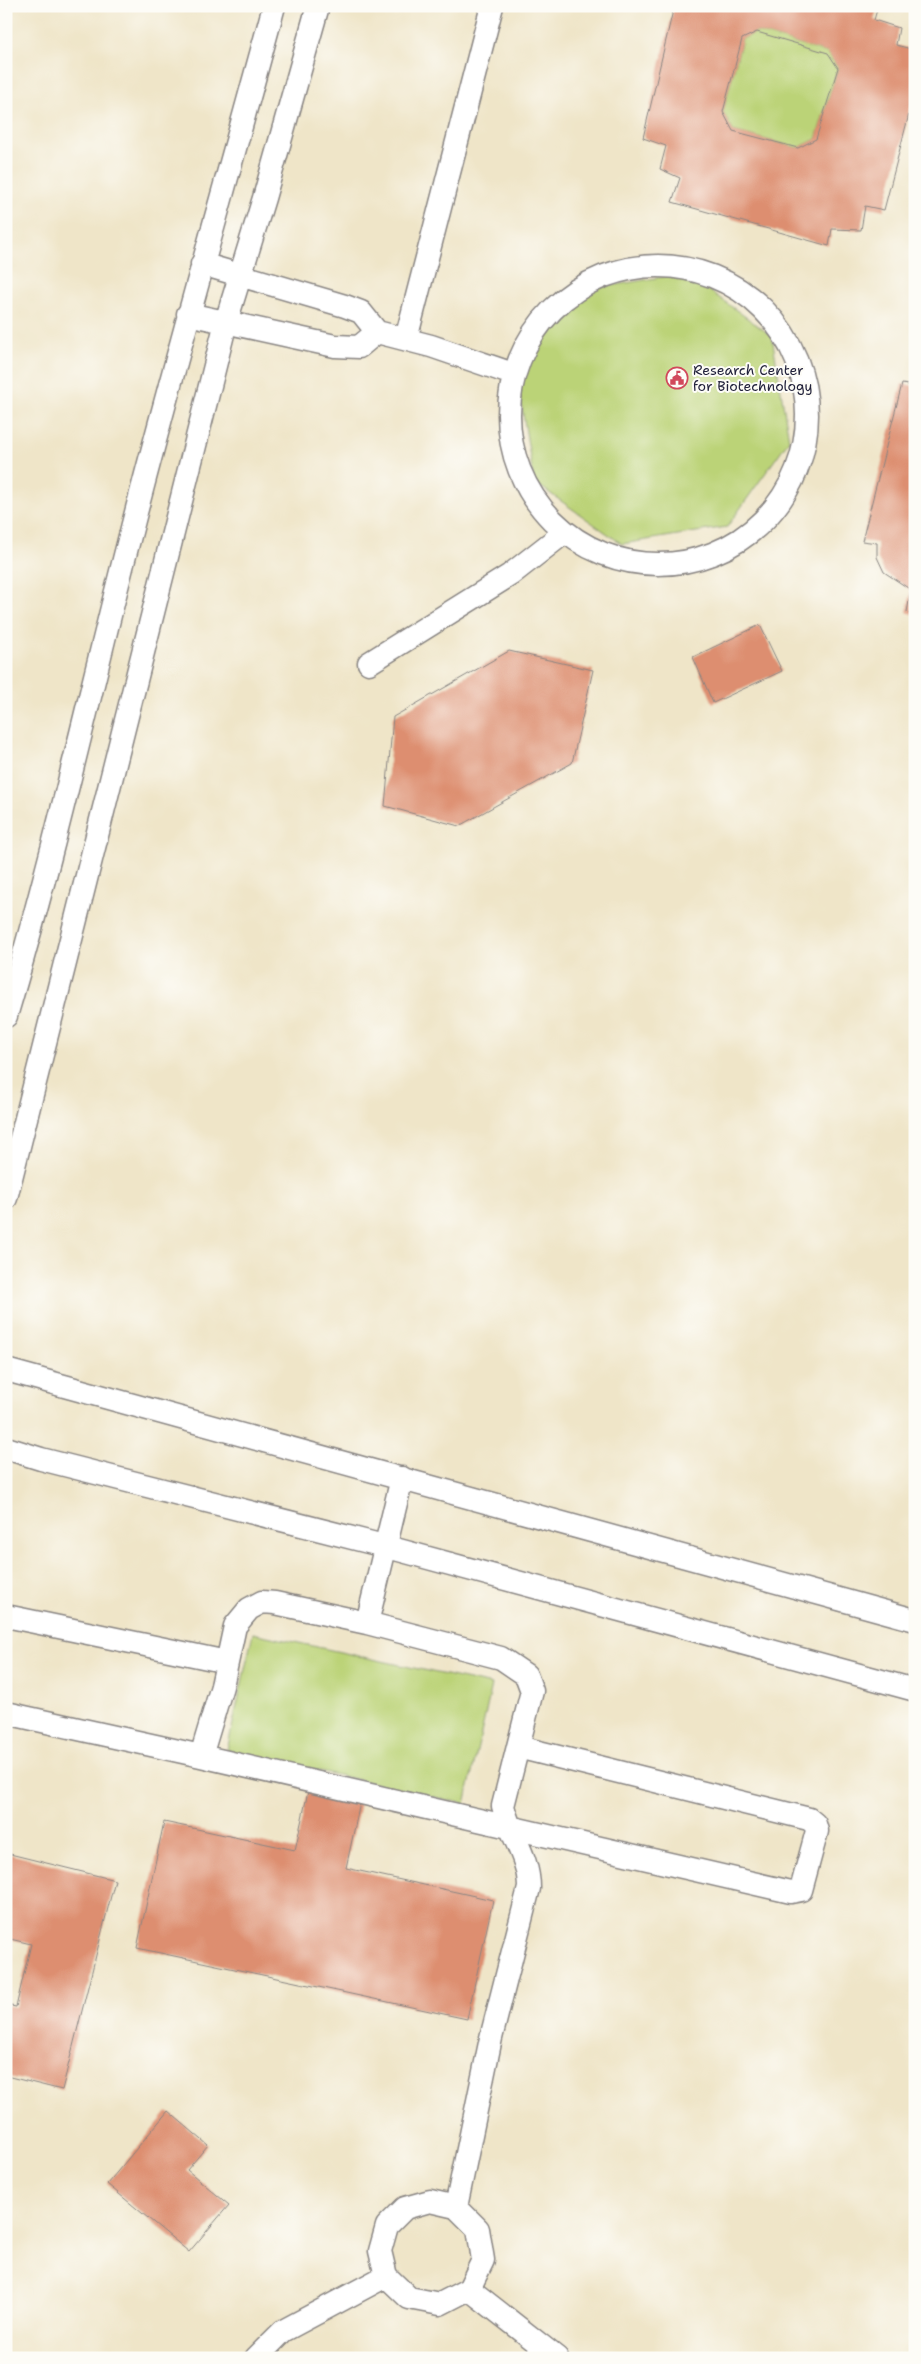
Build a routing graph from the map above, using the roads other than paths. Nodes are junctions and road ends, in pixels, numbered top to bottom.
1 (274, 6) edge
2 (318, 6) edge
3 (492, 6) edge
4 (202, 264) junction
5 (240, 275) junction
6 (188, 314) junction
7 (226, 322) junction
8 (378, 332) junction
9 (406, 339) junction
10 (512, 374) junction
11 (565, 532) junction
12 (369, 663) dead end
13 (6, 1016) edge
14 (6, 1198) edge
15 (6, 1370) edge
16 (6, 1448) edge
17 (402, 1478) junction
18 (384, 1546) junction
19 (6, 1616) edge
20 (915, 1620) edge
21 (367, 1622) junction
22 (227, 1662) junction
23 (915, 1690) edge
24 (6, 1713) edge
25 (518, 1746) junction
26 (201, 1756) junction
27 (508, 1825) junction
28 (456, 2207) junction
29 (386, 2276) junction
30 (469, 2289) junction
31 (256, 2358) edge
32 (557, 2358) edge

1 - 4 lane
2 - 5 lane
3 - 9 lane
4 - 5 lane
4 - 6 lane
5 - 7 lane
5 - 8 lane
6 - 7 lane
6 - 13 lane
7 - 8 lane
7 - 14 lane
8 - 9 lane
9 - 10 lane
10 - 11 lane
10 - 11 lane
11 - 12 lane
15 - 17 lane
16 - 18 lane
17 - 18 lane
17 - 20 lane
18 - 21 lane
18 - 23 lane
19 - 22 lane
21 - 22 lane
21 - 25 lane
22 - 26 lane
24 - 26 lane
25 - 27 lane
25 - 27 lane
26 - 27 lane
27 - 28 lane
28 - 29 lane
28 - 30 lane
29 - 30 lane
29 - 31 lane
30 - 32 lane

